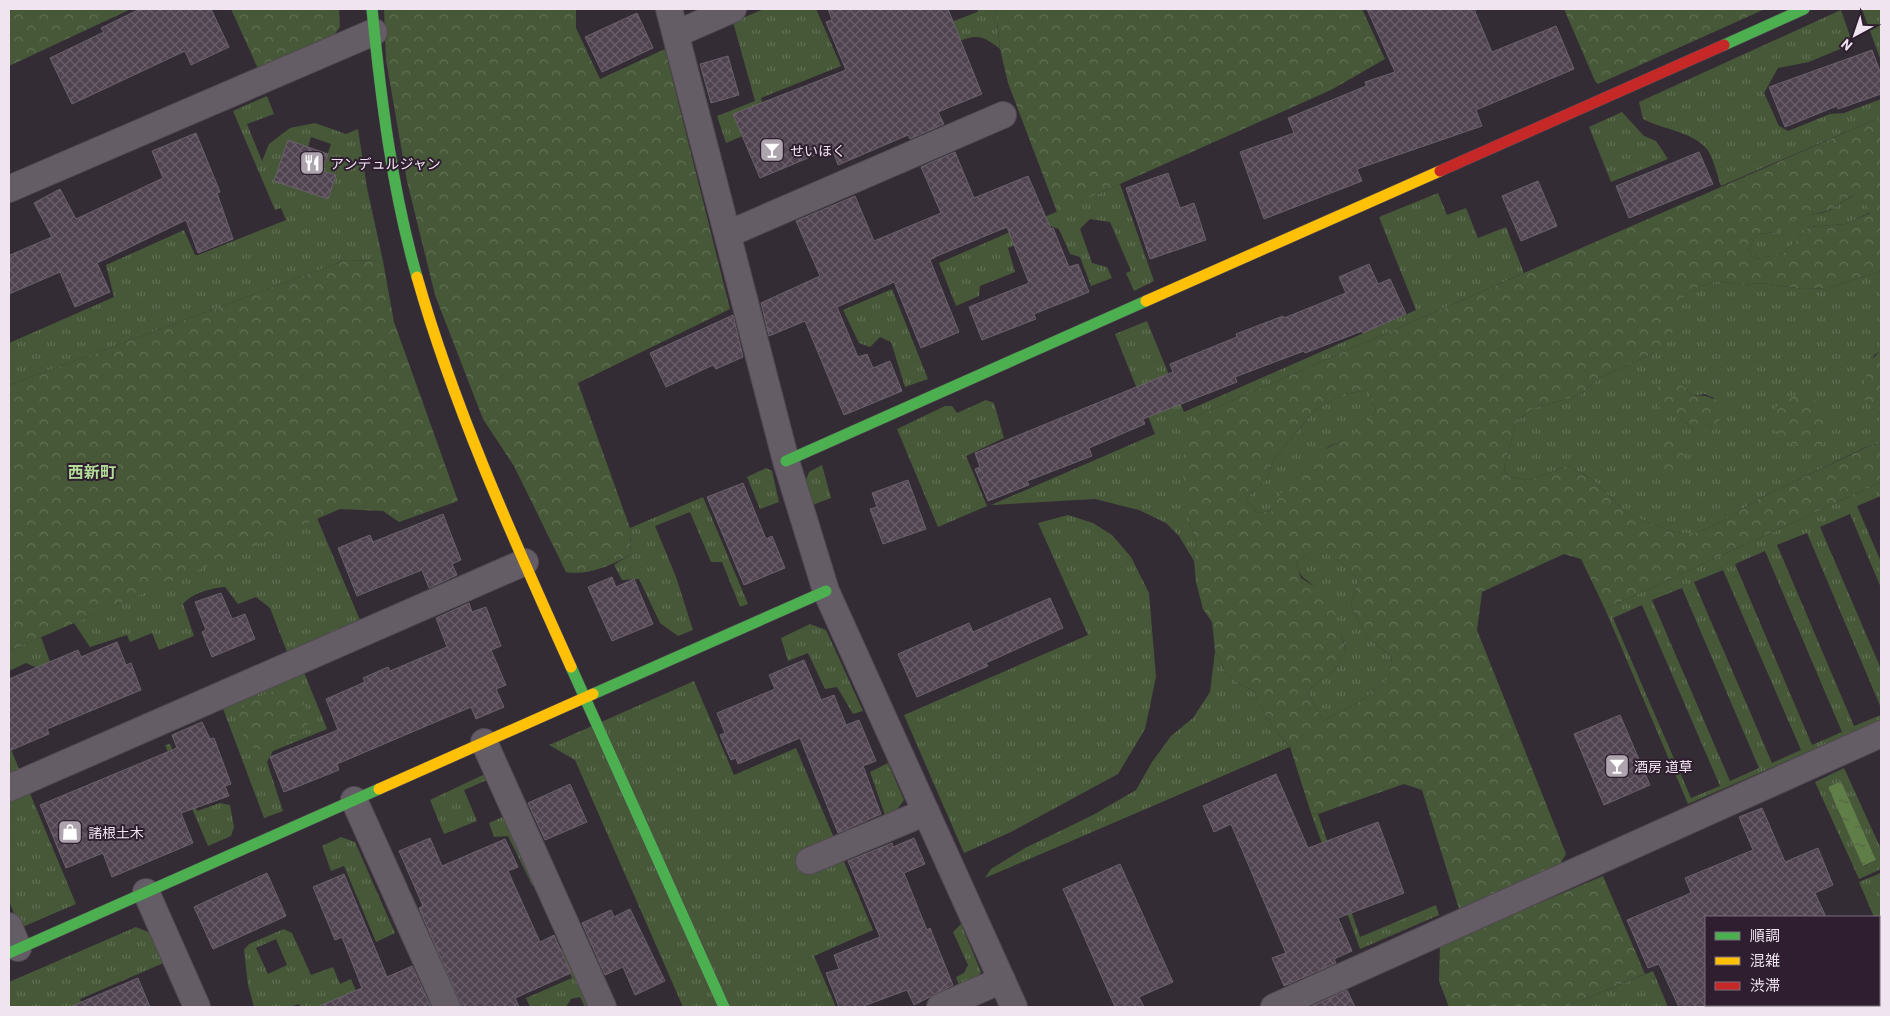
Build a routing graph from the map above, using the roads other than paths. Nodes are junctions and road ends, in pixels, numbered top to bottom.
1 (670, 9) edge
2 (733, 9) edge
3 (1804, 9) edge
4 (373, 20) edge
5 (676, 34) junction
6 (1003, 115) dead end
7 (9, 189) edge
8 (728, 234) junction
9 (786, 461) junction
10 (525, 562) junction
11 (826, 591) junction
12 (583, 698) junction
13 (1881, 734) edge
14 (484, 742) junction
15 (9, 788) edge
16 (354, 800) junction
17 (926, 812) junction
18 (809, 861) dead end
19 (146, 892) junction
20 (12, 942) edge
21 (1002, 980) junction
22 (197, 1007) edge
23 (447, 1007) edge
24 (603, 1007) edge
25 (724, 1007) edge
26 (940, 1007) edge
27 (1014, 1007) edge
28 (1274, 1007) edge

1 - 5 street
2 - 5 street
3 - 9 street
4 - 7 street
4 - 10 street
5 - 8 street
6 - 8 street
8 - 9 street
9 - 11 street
10 - 12 street
10 - 15 street
11 - 12 street
11 - 17 street
12 - 14 street
12 - 25 street
13 - 28 street
14 - 16 street
14 - 24 street
16 - 19 street
16 - 23 street
17 - 18 street
17 - 21 street
19 - 20 street
19 - 22 street
21 - 26 street
21 - 27 street

